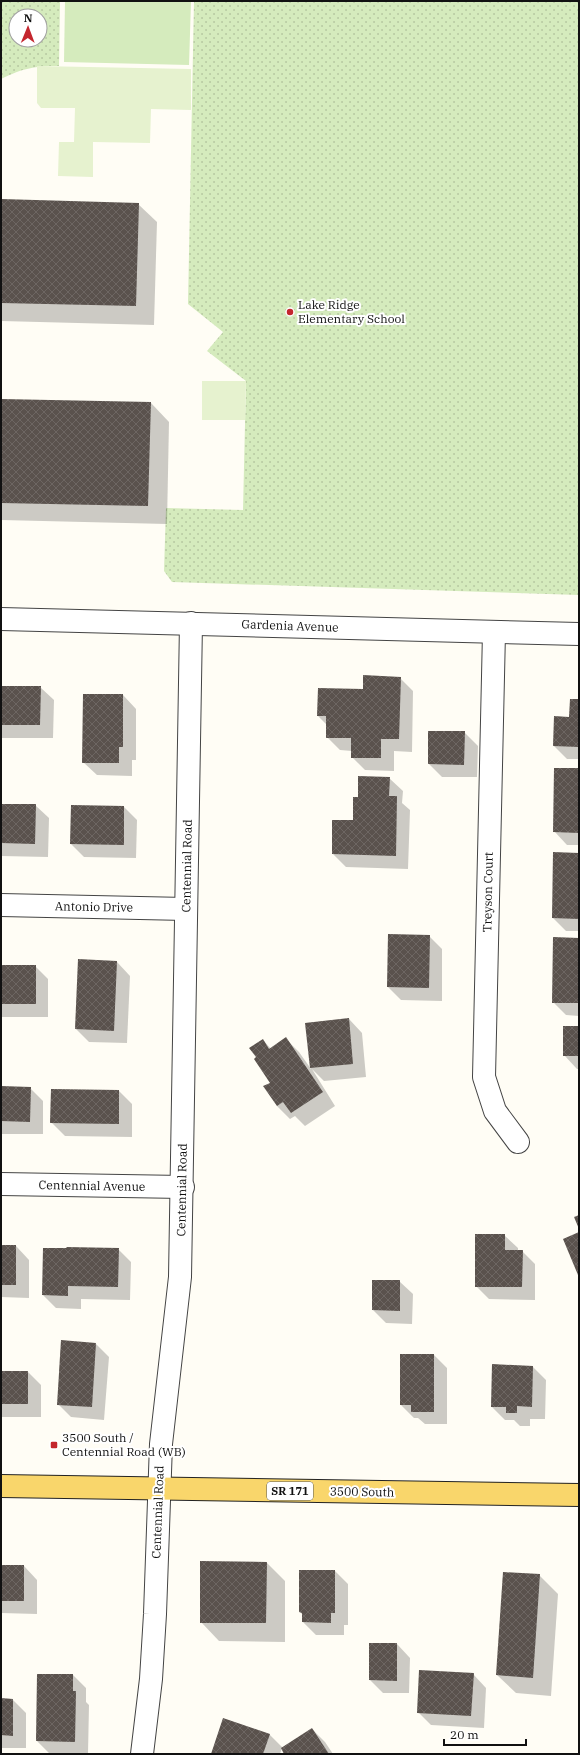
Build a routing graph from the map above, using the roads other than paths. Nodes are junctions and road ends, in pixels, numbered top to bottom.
1 (1, 619) edge
2 (191, 623) junction
3 (494, 632) junction
4 (579, 634) edge
5 (1, 905) edge
6 (186, 909) junction
7 (518, 1142) dead end
8 (1, 1184) edge
9 (183, 1187) junction
10 (1, 1486) edge
11 (158, 1489) junction
12 (579, 1495) edge
13 (142, 1754) edge

1 - 2 street, Gardenia Avenue
2 - 3 street, Gardenia Avenue
2 - 6 street, Centennial Road
3 - 4 street, Gardenia Avenue
3 - 7 street, Treyson Court
5 - 6 street, Antonio Drive
6 - 9 street, Centennial Road
8 - 9 street, Centennial Avenue
9 - 11 street, Centennial Road
10 - 11 main road, 3500 South / SR 171
11 - 12 main road, 3500 South / SR 171
11 - 13 street, Centennial Road

